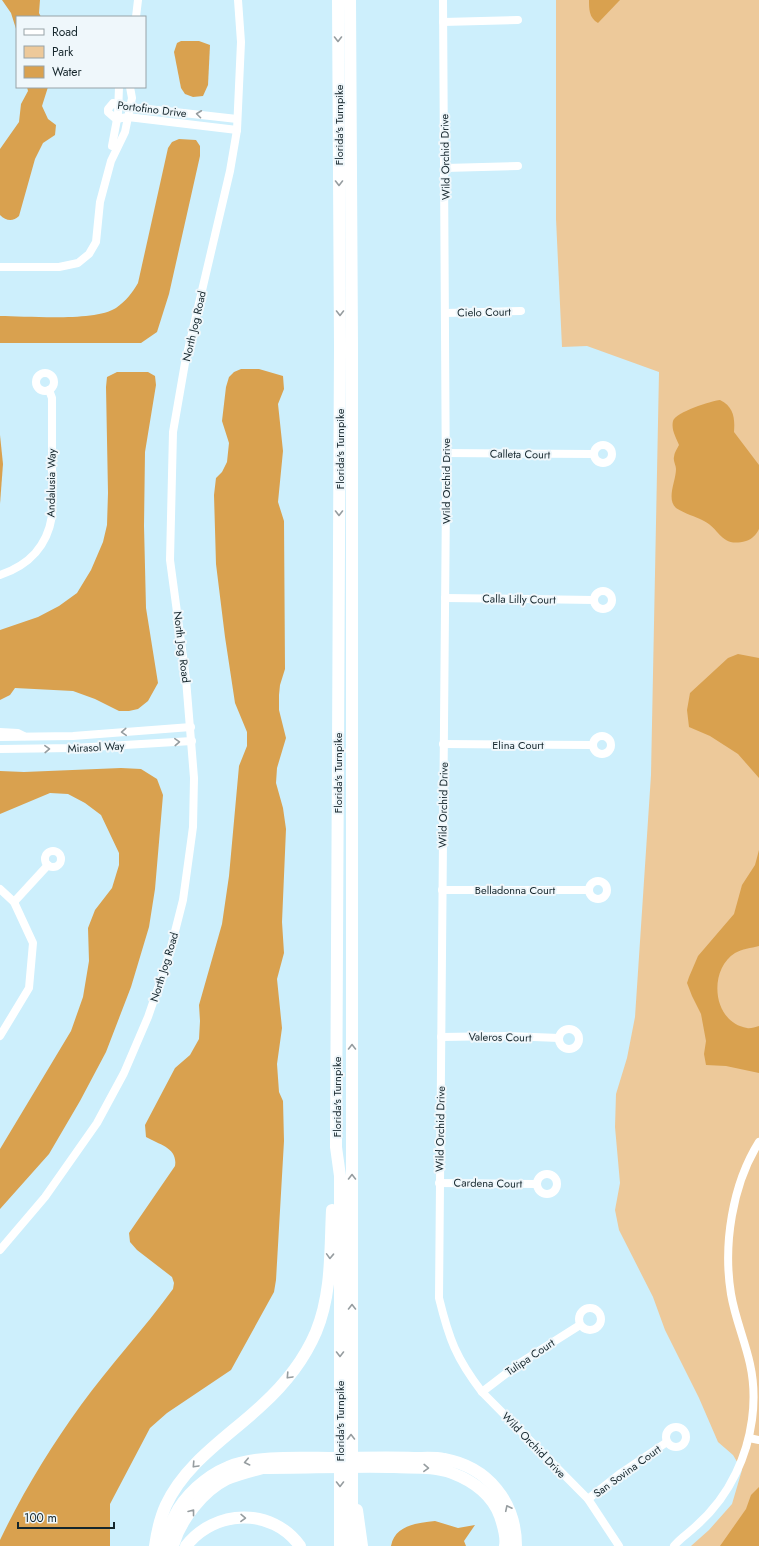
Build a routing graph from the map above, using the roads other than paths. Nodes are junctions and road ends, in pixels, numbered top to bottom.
1 (138, 0) edge
2 (238, 0) edge
3 (338, 0) edge
4 (350, 0) edge
5 (443, 0) edge
6 (136, 16) edge
7 (518, 20) dead end
8 (443, 22) junction
9 (118, 88) edge
10 (126, 88) edge
11 (130, 88) edge
12 (118, 103) junction
13 (130, 107) junction
14 (128, 117) junction
15 (237, 119) junction
16 (116, 120) junction
17 (237, 130) junction
18 (113, 150) junction
19 (518, 166) dead end
20 (445, 168) junction
21 (0, 267) edge
22 (521, 311) dead end
23 (446, 313) junction
24 (49, 390) dead end
25 (446, 453) junction
26 (594, 454) dead end
27 (0, 575) edge
28 (445, 598) junction
29 (594, 600) dead end
30 (190, 727) junction
31 (0, 732) edge
32 (24, 736) junction
33 (0, 738) edge
34 (192, 741) junction
35 (443, 744) junction
36 (593, 745) dead end
37 (0, 749) edge
38 (48, 865) dead end
39 (0, 889) edge
40 (442, 890) junction
41 (589, 890) dead end
42 (14, 902) junction
43 (0, 1036) edge
44 (441, 1036) junction
45 (559, 1038) dead end
46 (759, 1142) edge
47 (336, 1147) junction
48 (439, 1183) junction
49 (537, 1184) dead end
50 (0, 1250) edge
51 (580, 1325) dead end
52 (482, 1392) junction
53 (749, 1438) junction
54 (759, 1440) edge
55 (667, 1442) dead end
56 (386, 1462) junction
57 (314, 1463) junction
58 (351, 1486) junction
59 (588, 1500) junction
60 (673, 1545) edge
61 (155, 1546) edge
62 (164, 1546) edge
63 (173, 1546) edge
64 (186, 1546) edge
65 (300, 1546) edge
66 (340, 1546) edge
67 (352, 1546) edge
68 (362, 1546) edge
69 (505, 1546) edge
70 (516, 1546) edge
71 (619, 1546) edge

1 - 6 street
2 - 15 street, North Jog Road
3 -> 47 highway, Florida's Turnpike
58 -> 4 highway, Florida's Turnpike
5 - 8 street, Wild Orchid Drive
7 - 8 street
8 - 20 street, Wild Orchid Drive
9 - 12 street
10 - 13 street
11 - 13 street
12 - 13 street, Portofino Drive
12 - 16 street
13 - 14 street
15 -> 13 street, Portofino Drive
14 - 16 street, Portofino Drive
14 - 17 street, Portofino Drive
14 - 18 street
15 - 17 street, North Jog Road
16 - 18 street
17 - 30 street, North Jog Road
18 - 21 street
19 - 20 street
20 - 23 street, Wild Orchid Drive
22 - 23 street, Cielo Court
23 - 25 street, Wild Orchid Drive
24 - 27 street, Andalusia Way
25 - 26 street, Calleta Court
25 - 28 street, Wild Orchid Drive
28 - 29 street, Calla Lilly Court
28 - 35 street, Wild Orchid Drive
30 -> 32 street, Mirasol Way
30 - 34 street, North Jog Road
31 - 32 street, Mirasol Way
32 - 33 street, Mirasol Way
37 -> 34 street, Mirasol Way
34 - 50 street, North Jog Road
35 - 36 street, Elina Court
35 - 40 street, Wild Orchid Drive
38 - 42 street
39 - 42 street
40 - 41 street, Belladonna Court
40 - 44 street, Wild Orchid Drive
42 - 43 street
44 - 45 street, Valeros Court
44 - 48 street, Wild Orchid Drive
46 - 53 street
47 -> 61 highway
47 -> 66 highway, Florida's Turnpike
48 - 49 street, Cardena Court
48 - 52 street, Wild Orchid Drive
51 - 52 street, Tulipa Court
52 - 59 street, Wild Orchid Drive
53 - 54 street
53 - 60 street
55 - 59 street, San Sovina Court
56 - 57 highway
56 -> 69 highway
70 -> 56 highway
57 -> 62 highway
63 -> 57 highway
58 - 67 highway, Florida's Turnpike
58 - 68 highway
59 - 71 street, Wild Orchid Drive
64 -> 65 highway

